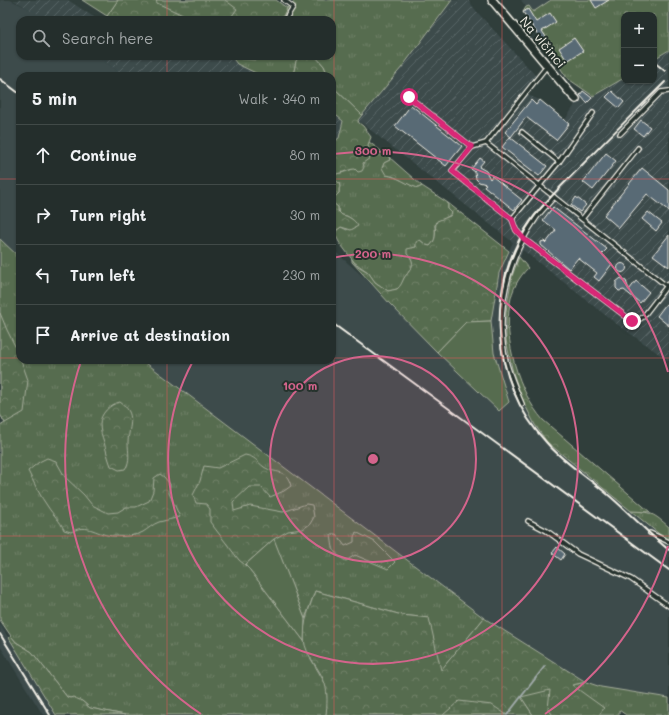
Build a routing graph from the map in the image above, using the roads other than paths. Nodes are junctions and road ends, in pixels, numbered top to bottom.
1 (284, 0) edge
2 (492, 0) edge
3 (287, 16) edge
4 (547, 66) junction
5 (669, 91) edge
6 (409, 97) dead end
7 (576, 99) dead end
8 (594, 113) dead end
9 (522, 132) dead end
10 (620, 134) dead end
11 (486, 143) junction
12 (472, 147) junction
13 (638, 148) dead end
14 (559, 162) junction
15 (539, 186) junction
16 (554, 197) junction
17 (512, 219) junction
18 (582, 219) junction
19 (524, 239) junction
20 (668, 286) edge
21 (522, 404) dead end
22 (528, 521) dead end
23 (650, 533) dead end
24 (669, 542) edge
25 (669, 606) edge

1 - 3 lane
2 - 4 street, Na vlčinci
4 - 7 street, Na vlčinci
4 - 11 lane
5 - 10 lane
6 - 12 lane
8 - 14 lane
9 - 14 lane
11 - 12 lane
11 - 15 lane
12 - 17 lane
13 - 18 lane
14 - 15 lane
15 - 16 lane
15 - 17 lane
16 - 18 lane
16 - 19 lane
17 - 19 lane
18 - 20 lane
19 - 20 lane
19 - 21 lane
22 - 25 lane
23 - 24 lane

